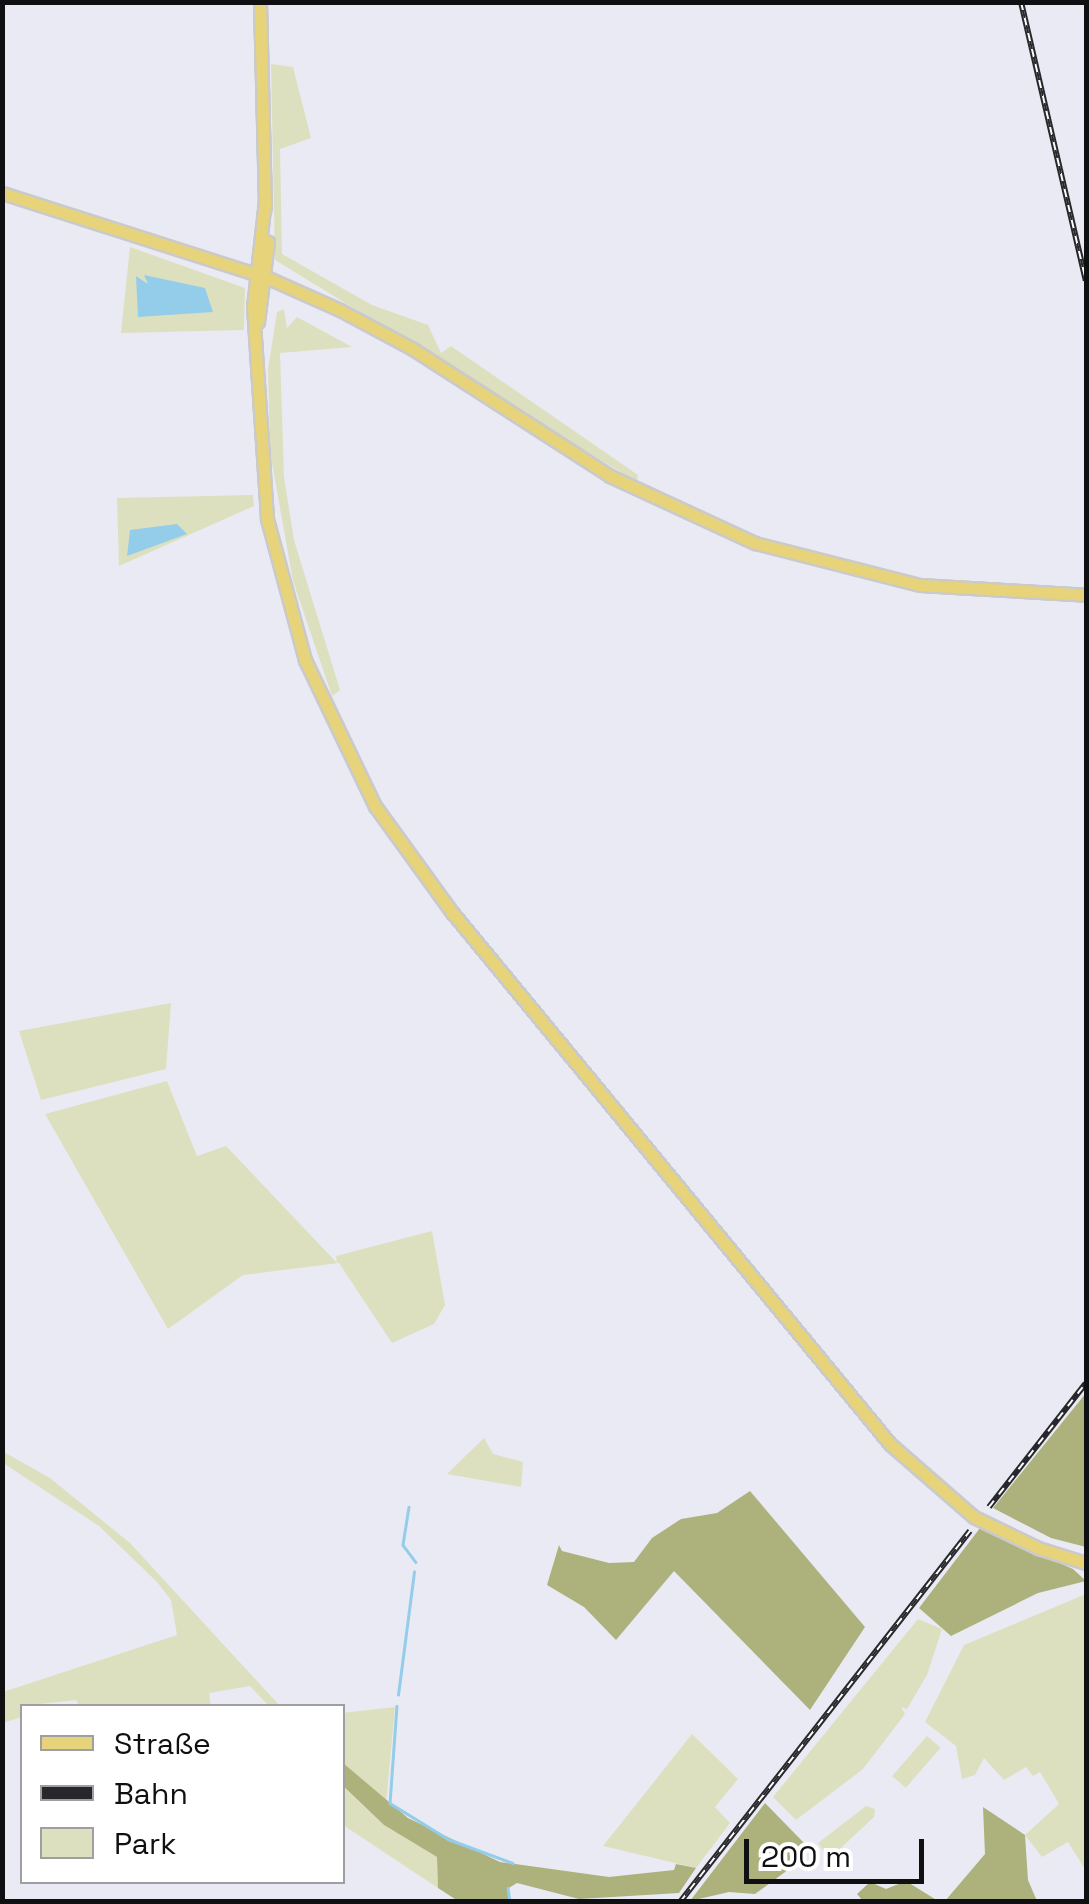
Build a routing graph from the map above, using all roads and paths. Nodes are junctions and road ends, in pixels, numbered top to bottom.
1 (260, 2) edge
2 (2, 192) edge
3 (261, 276) junction
4 (1086, 595) edge
5 (1086, 1563) edge

1 - 3 main road
2 - 3 main road
3 - 4 main road
3 - 5 main road

